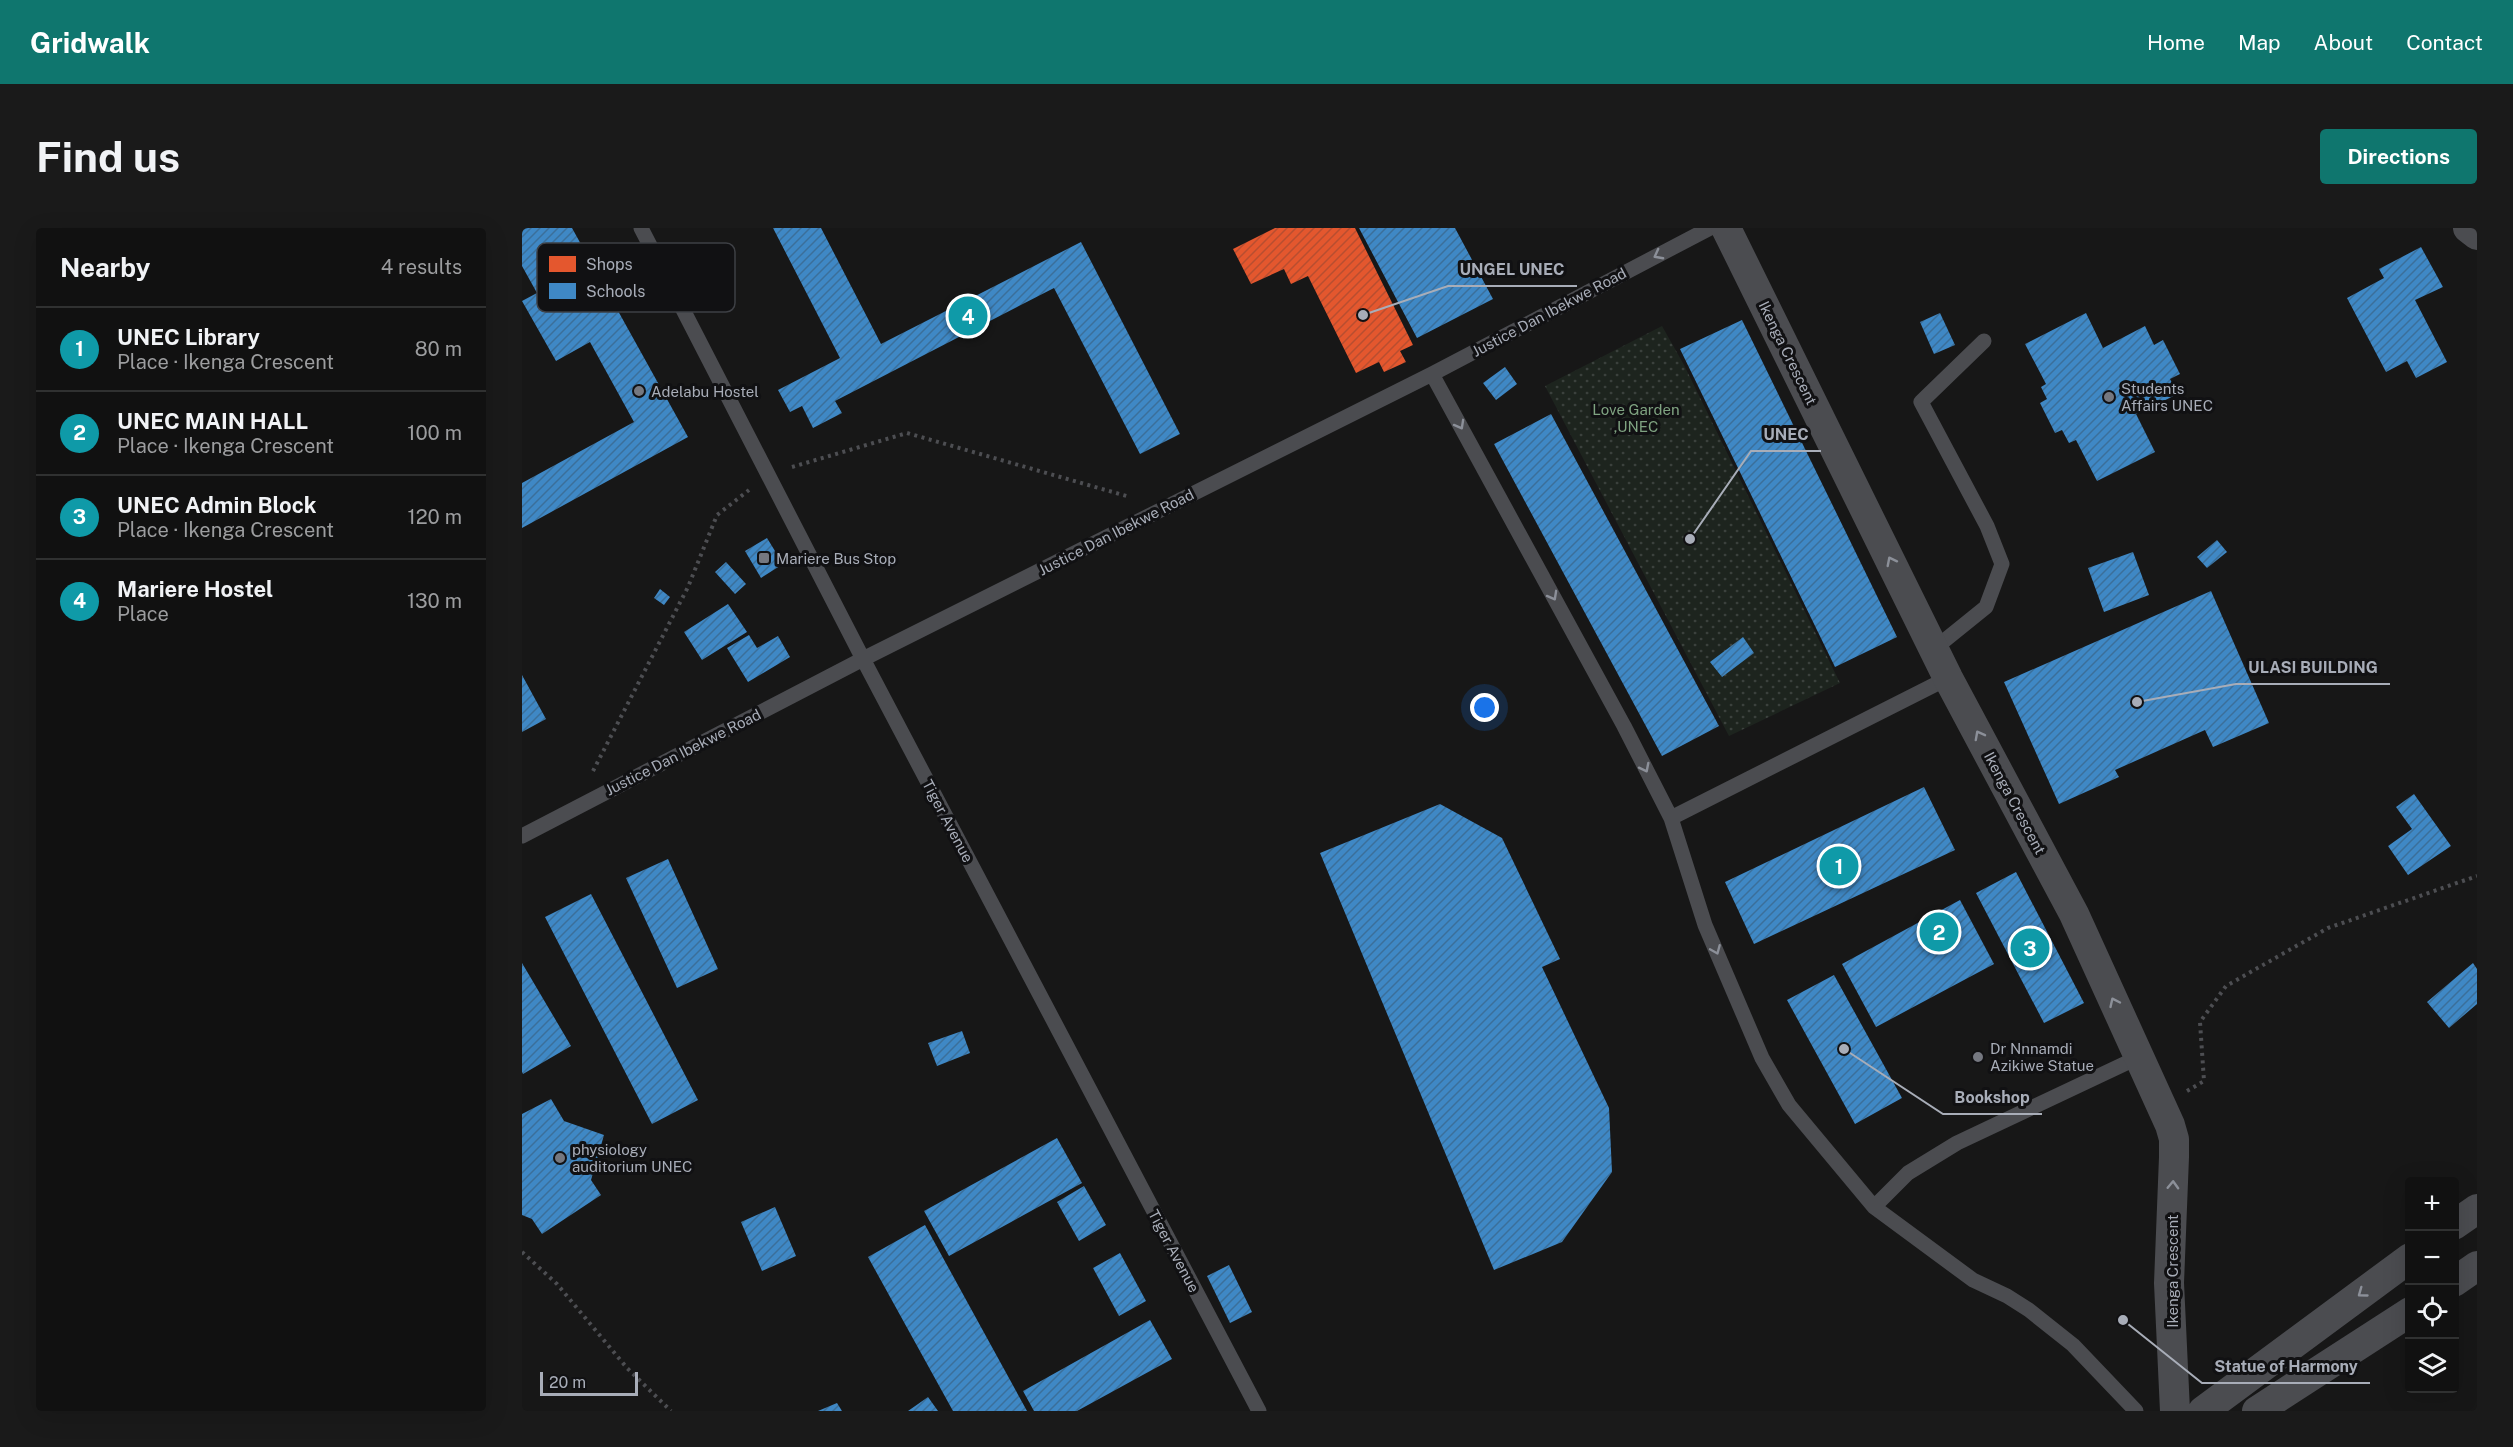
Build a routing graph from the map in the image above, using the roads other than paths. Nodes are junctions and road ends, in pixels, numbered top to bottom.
1 (641, 228) edge
2 (1710, 228) edge
3 (1726, 228) edge
4 (2468, 228) edge
5 (2477, 235) edge
6 (649, 243) edge
7 (684, 312) edge
8 (1984, 341) dead end
9 (1432, 374) junction
10 (1934, 649) junction
11 (862, 659) junction
12 (1948, 678) junction
13 (1671, 818) junction
14 (522, 836) edge
15 (2139, 1057) junction
16 (1874, 1208) junction
17 (2477, 1209) edge
18 (2459, 1222) edge
19 (2405, 1261) edge
20 (2477, 1266) edge
21 (2459, 1279) edge
22 (2405, 1315) edge
23 (1259, 1411) edge
24 (2136, 1411) edge
25 (2175, 1411) edge
26 (2183, 1411) edge
27 (2190, 1411) edge
28 (2203, 1411) edge
29 (2257, 1411) edge

1 - 6 lane, Tiger Avenue
2 -> 9 lane, Justice Dan Ibekwe Road
10 -> 3 street, Ikenga Crescent
4 - 5 street
7 - 11 lane, Tiger Avenue
8 - 10 lane
9 - 11 lane, Justice Dan Ibekwe Road
9 -> 13 lane
10 - 12 street, Ikenga Crescent
11 - 14 lane, Justice Dan Ibekwe Road
11 - 23 lane, Tiger Avenue
12 - 13 lane
15 -> 12 street, Ikenga Crescent
13 -> 16 lane
15 - 16 lane
25 -> 15 street, Ikenga Crescent
16 - 24 lane
17 - 18 street
19 -> 28 street
20 - 21 street
22 - 29 street
26 - 27 street

